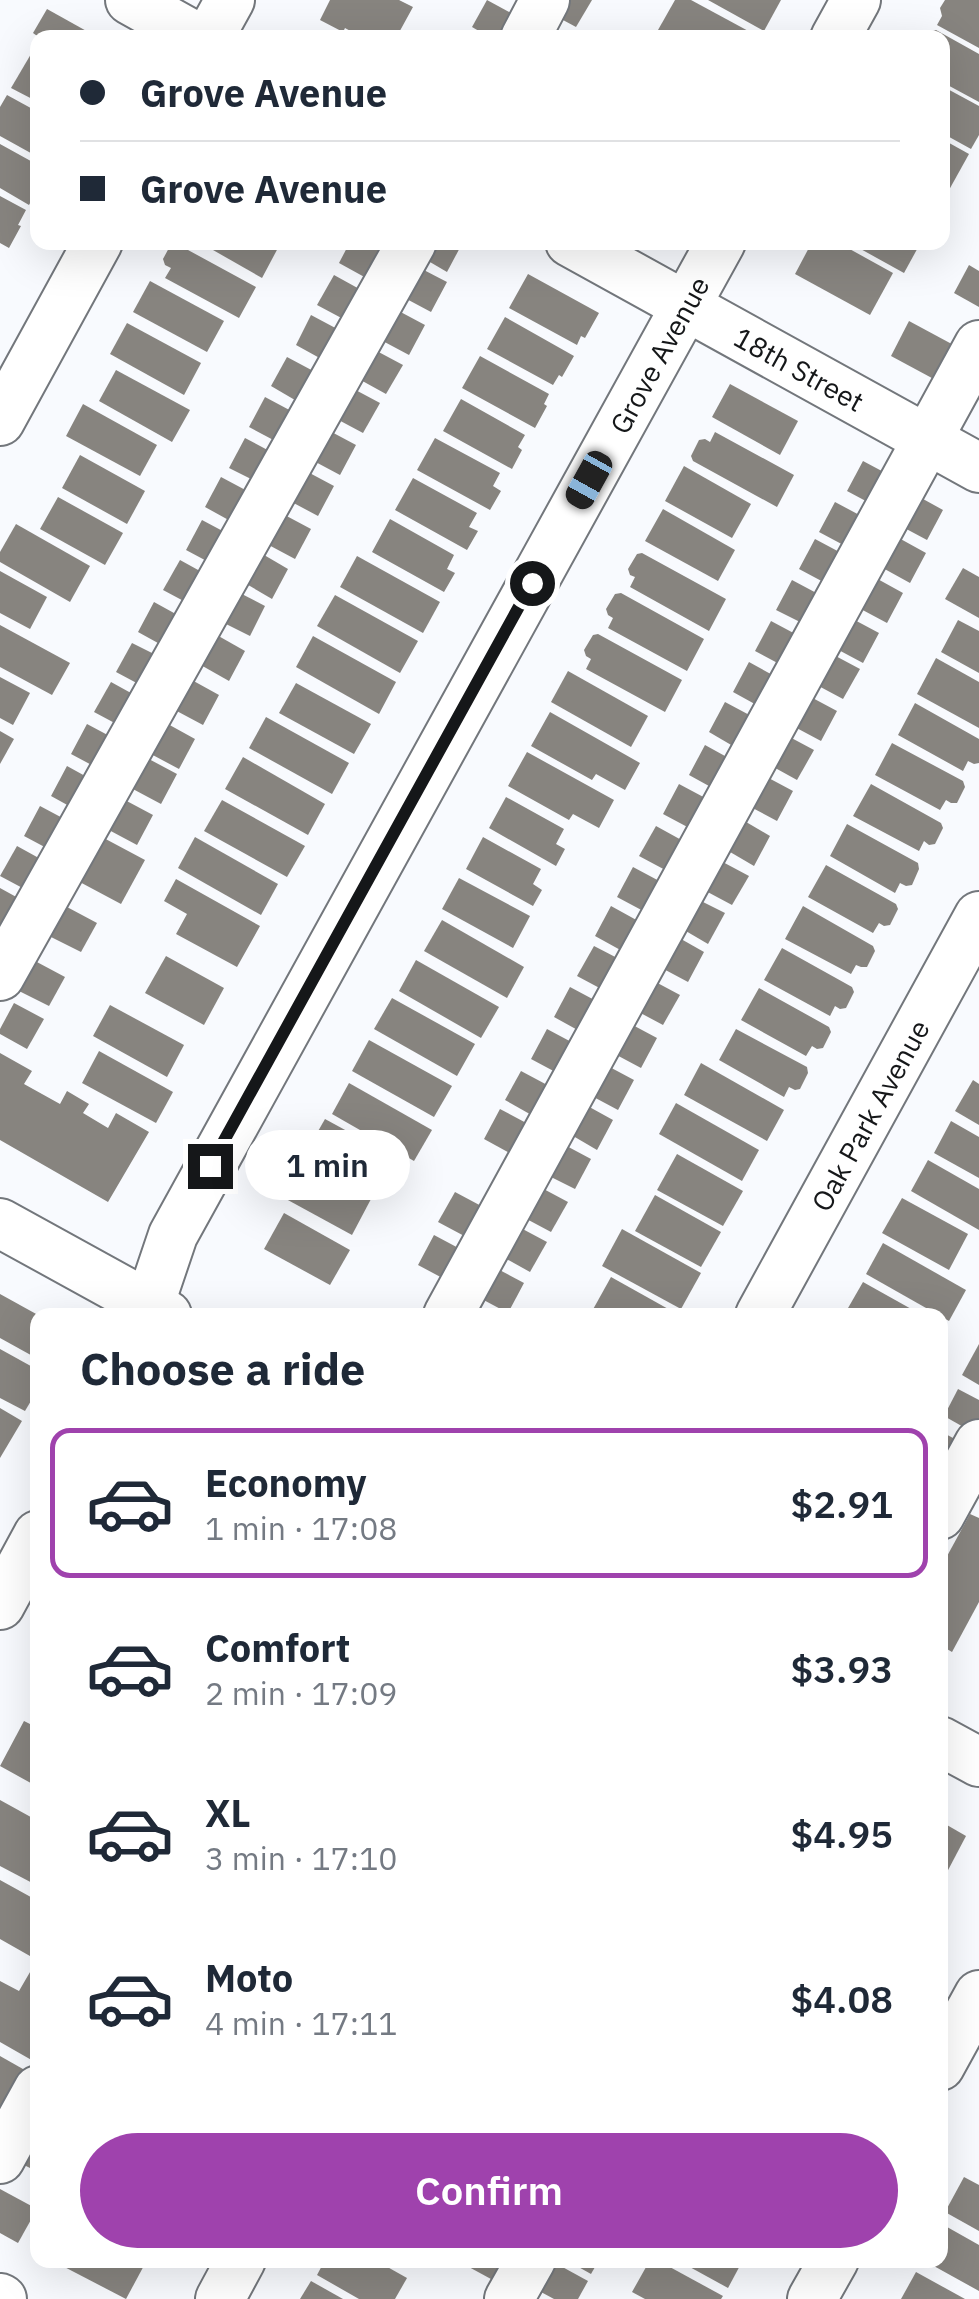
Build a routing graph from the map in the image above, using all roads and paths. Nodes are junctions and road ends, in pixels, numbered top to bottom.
1 (130, 0) edge
2 (230, 0) edge
3 (545, 0) edge
4 (856, 0) edge
5 (184, 30) edge
6 (214, 30) edge
7 (529, 30) edge
8 (840, 30) edge
9 (94, 250) edge
10 (408, 250) edge
11 (584, 250) edge
12 (716, 250) edge
13 (685, 306) junction
14 (979, 344) edge
15 (0, 421) edge
16 (927, 440) junction
17 (979, 468) edge
18 (979, 916) edge
19 (0, 976) edge
20 (0, 1223) edge
21 (147, 1308) edge
22 (155, 1308) edge
23 (452, 1308) edge
24 (764, 1308) edge
25 (979, 1444) edge
26 (948, 1500) edge
27 (30, 1550) edge
28 (0, 1605) edge
29 (948, 1745) edge
30 (979, 1762) edge
31 (979, 1995) edge
32 (948, 2051) edge
33 (30, 2105) edge
34 (0, 2159) edge
35 (237, 2268) edge
36 (527, 2268) edge
37 (829, 2268) edge
38 (220, 2299) edge
39 (510, 2299) edge
40 (812, 2299) edge

1 - 5 street
2 - 6 street
3 - 7 street
4 - 8 street
9 - 15 street
10 - 19 street
11 - 13 street, 18th Street
12 - 13 street, Grove Avenue
13 - 16 street, 18th Street
13 - 22 street, Grove Avenue
14 - 16 street
16 - 17 street, 18th Street
16 - 23 street
18 - 24 street, Oak Park Avenue
20 - 21 street
25 - 26 street
27 - 28 street
29 - 30 street
31 - 32 street
33 - 34 street
35 - 38 street
36 - 39 street
37 - 40 street

